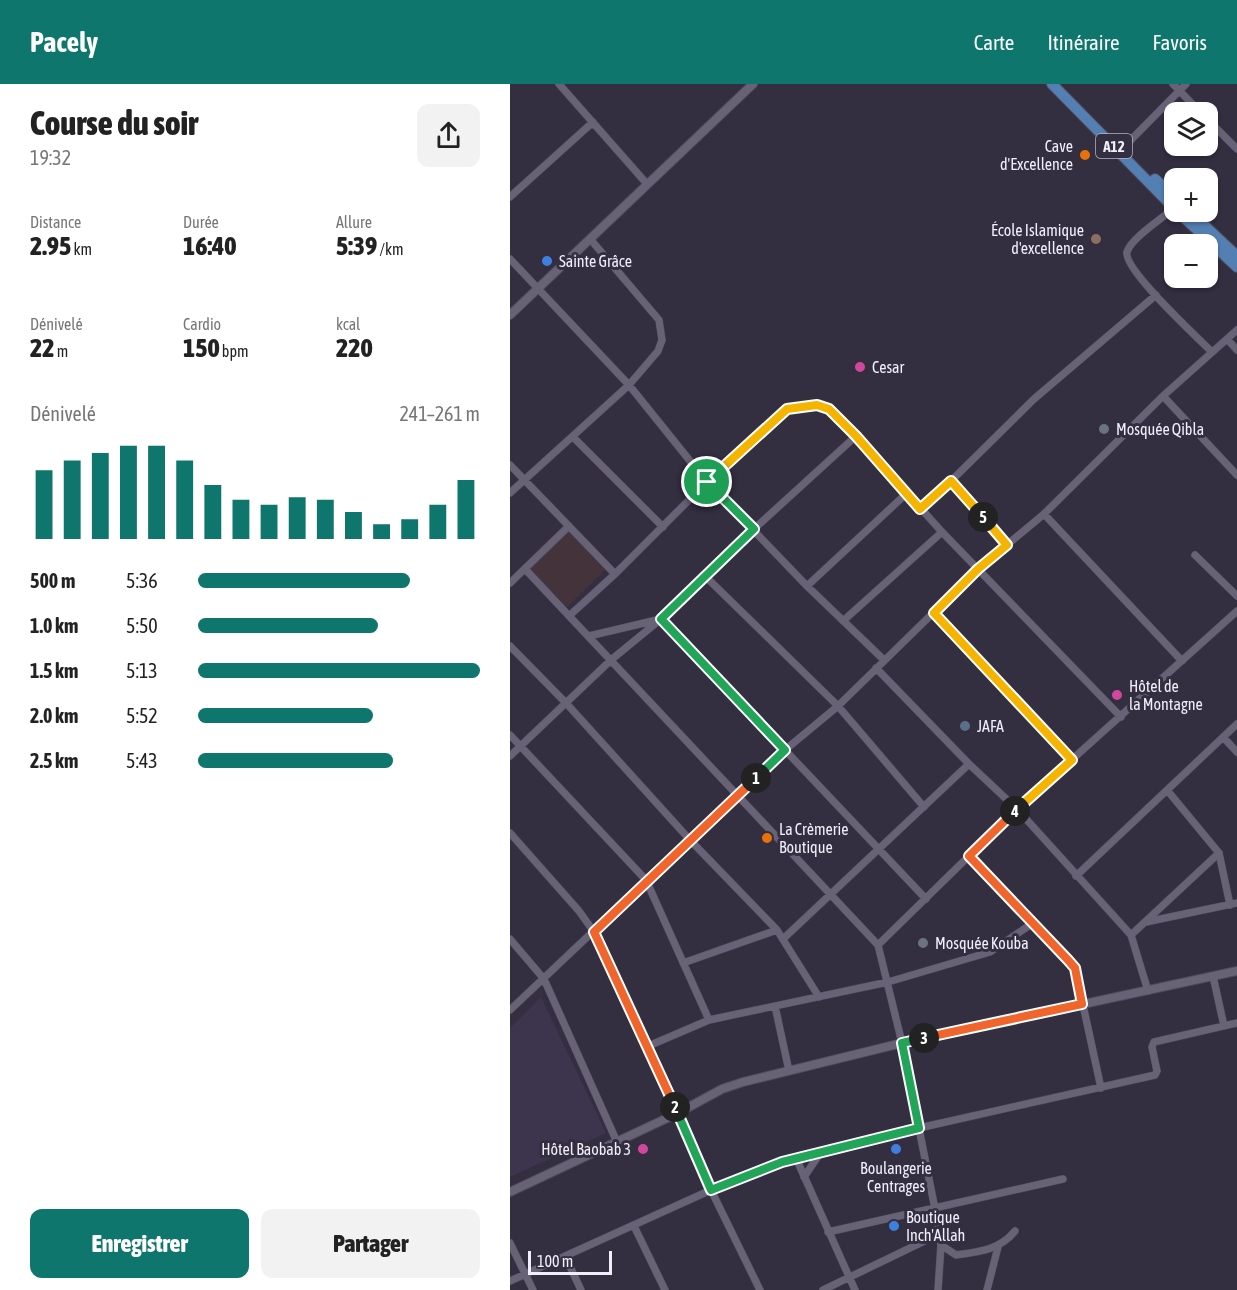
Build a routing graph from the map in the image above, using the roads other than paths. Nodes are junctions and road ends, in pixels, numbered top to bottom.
1 (559, 84) edge
2 (753, 84) edge
3 (1052, 84) edge
4 (1057, 84) edge
5 (1173, 84) edge
6 (1186, 84) edge
7 (1179, 91) junction
8 (1190, 102) edge
9 (593, 122) junction
10 (1218, 130) edge
11 (1237, 149) edge
12 (1121, 150) junction
13 (647, 184) junction
14 (1164, 188) edge
15 (1164, 196) edge
16 (510, 197) edge
17 (1164, 218) edge
18 (1190, 222) edge
19 (1201, 222) edge
20 (591, 240) junction
21 (1237, 256) edge
22 (510, 259) edge
23 (1237, 267) edge
24 (539, 288) junction
25 (1156, 295) junction
26 (510, 315) edge
27 (1237, 330) edge
28 (1227, 339) junction
29 (1237, 350) edge
30 (1212, 352) junction
31 (629, 385) junction
32 (1163, 396) junction
33 (573, 436) junction
34 (856, 436) junction
35 (510, 465) edge
36 (1237, 475) edge
37 (524, 479) junction
38 (951, 481) junction
39 (707, 482) junction
40 (510, 493) edge
41 (908, 493) junction
42 (920, 509) junction
43 (1044, 514) junction
44 (569, 526) junction
45 (663, 527) junction
46 (754, 529) junction
47 (942, 532) junction
48 (1007, 545) junction
49 (1195, 555) dead end
50 (525, 569) junction
51 (978, 569) junction
52 (615, 574) junction
53 (705, 576) junction
54 (510, 583) edge
55 (807, 586) junction
56 (1237, 596) edge
57 (1237, 611) edge
58 (934, 613) junction
59 (569, 616) junction
60 (661, 619) junction
61 (843, 621) junction
62 (589, 636) junction
63 (510, 646) edge
64 (611, 660) junction
65 (884, 660) junction
66 (1182, 661) junction
67 (876, 668) junction
68 (566, 703) junction
69 (838, 706) junction
70 (1121, 717) junction
71 (1237, 724) edge
72 (510, 735) edge
73 (1223, 737) junction
74 (521, 747) junction
75 (785, 750) junction
76 (1237, 752) edge
77 (510, 756) edge
78 (1072, 760) junction
79 (969, 764) junction
80 (1167, 790) junction
81 (738, 794) junction
82 (924, 807) junction
83 (1017, 809) junction
84 (510, 833) edge
85 (690, 840) junction
86 (880, 850) junction
87 (1219, 853) junction
88 (969, 856) junction
89 (1076, 876) junction
90 (646, 880) junction
91 (831, 895) junction
92 (926, 898) junction
93 (1233, 904) edge
94 (1146, 922) junction
95 (1033, 923) junction
96 (777, 930) junction
97 (594, 932) junction
98 (1131, 935) junction
99 (510, 939) edge
100 (783, 939) junction
101 (878, 945) junction
102 (683, 963) junction
103 (1237, 971) edge
104 (1213, 976) junction
105 (544, 979) junction
106 (888, 982) junction
107 (1148, 991) junction
108 (819, 997) junction
109 (1082, 1004) junction
110 (775, 1006) junction
111 (510, 1010) edge
112 (709, 1020) junction
113 (1237, 1023) edge
114 (1224, 1026) junction
115 (902, 1043) junction
116 (646, 1047) junction
117 (789, 1071) junction
118 (1101, 1088) junction
119 (678, 1113) junction
120 (919, 1128) junction
121 (617, 1142) junction
122 (821, 1152) junction
123 (796, 1158) junction
124 (804, 1177) junction
125 (1063, 1179) dead end
126 (711, 1190) junction
127 (510, 1192) edge
128 (935, 1209) junction
129 (634, 1226) junction
130 (1015, 1231) dead end
131 (828, 1232) junction
132 (939, 1234) junction
133 (510, 1243) edge
134 (941, 1245) junction
135 (998, 1247) junction
136 (565, 1256) junction
137 (526, 1274) junction
138 (849, 1278) junction
139 (510, 1281) edge
140 (533, 1290) edge
141 (581, 1290) edge
142 (665, 1290) edge
143 (760, 1290) edge
144 (823, 1290) edge
145 (855, 1290) edge
146 (938, 1290) edge
147 (987, 1290) edge

1 - 9 street
2 - 13 street
3 - 12 main road, A12
4 - 12 main road, A12
5 - 7 street
6 - 7 street
7 - 8 street
7 - 12 street
9 - 13 street
9 - 16 street
10 - 11 street
12 - 14 main road, A12
12 - 15 main road, A12
13 - 20 street
17 - 25 street
18 - 23 main road, A12
19 - 21 main road
20 - 24 street
20 - 31 street
22 - 24 street
24 - 26 street
24 - 31 street
25 - 30 street
25 - 38 street
27 - 28 street
28 - 29 street
28 - 30 street
30 - 32 street
31 - 33 street
31 - 39 street
32 - 36 street
32 - 43 street
33 - 37 street
33 - 45 street
34 - 39 street
34 - 41 street
34 - 46 street
35 - 37 street
37 - 40 street
37 - 44 street
38 - 42 street
38 - 48 street
39 - 45 street
39 - 46 street
41 - 42 street
41 - 55 street
42 - 47 street
43 - 48 street
43 - 66 street
44 - 50 street
44 - 52 street
45 - 52 street
46 - 53 street
46 - 55 street
47 - 51 street
47 - 61 street
48 - 51 street
49 - 56 street
50 - 54 street
50 - 59 street
51 - 58 street
51 - 70 street
52 - 59 street
53 - 60 street
53 - 69 street
55 - 61 street
57 - 66 street
58 - 65 street
58 - 78 street
59 - 62 street
60 - 62 street
60 - 64 street
60 - 75 street
61 - 65 street
62 - 64 street
63 - 68 street
64 - 68 street
64 - 81 street
65 - 67 street
66 - 70 street
67 - 69 street
67 - 79 street
68 - 74 street
68 - 85 street
69 - 75 street
69 - 82 street
70 - 78 street
71 - 73 street
72 - 74 street
73 - 76 street
73 - 80 street
74 - 77 street
74 - 90 street
75 - 81 street
75 - 86 street
78 - 83 street
79 - 82 street
79 - 83 street
80 - 87 street
80 - 89 street
81 - 85 street
81 - 91 street
82 - 86 street
83 - 88 street
83 - 89 street
84 - 97 street
85 - 90 street
85 - 96 street
86 - 91 street
86 - 92 street
87 - 93 street
87 - 94 street
88 - 92 street
88 - 95 street
89 - 98 street
90 - 97 street
90 - 102 street
91 - 100 street
91 - 101 street
92 - 101 street
93 - 94 street
94 - 98 street
95 - 106 street
95 - 109 street
96 - 100 street
96 - 102 street
97 - 105 street
97 - 116 street
98 - 107 street
99 - 105 street
100 - 108 street
101 - 106 street
102 - 112 street
103 - 104 street
104 - 107 street
104 - 114 street
105 - 111 street
105 - 121 street
106 - 108 street
106 - 115 street
107 - 109 street
108 - 110 street
109 - 115 street
109 - 118 street
110 - 112 street
110 - 117 street
112 - 116 street
113 - 114 street
114 - 118 street
115 - 117 street
115 - 120 street
116 - 119 street
117 - 119 street
118 - 120 street
119 - 121 street
119 - 126 street
120 - 122 street
120 - 128 street
121 - 127 street
122 - 123 street
122 - 124 street
123 - 124 street
123 - 126 street
124 - 131 street
125 - 128 street
126 - 129 street
126 - 143 street
128 - 131 street
128 - 132 street
129 - 136 street
129 - 142 street
130 - 135 street
131 - 138 street
132 - 134 street
132 - 138 street
133 - 137 street
134 - 135 street
134 - 146 street
135 - 147 street
136 - 137 street
136 - 141 street
137 - 139 street
137 - 140 street
138 - 144 street
138 - 145 street

